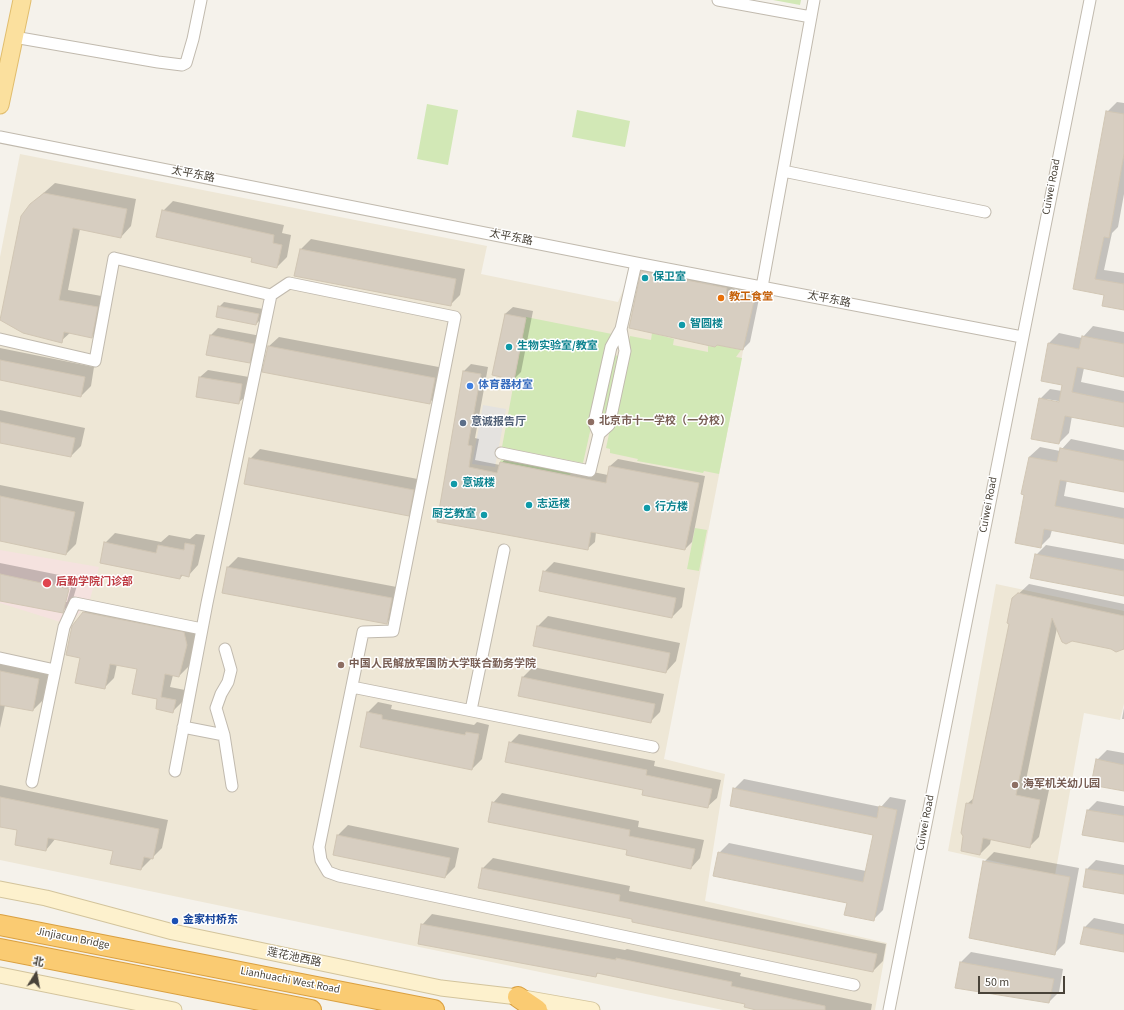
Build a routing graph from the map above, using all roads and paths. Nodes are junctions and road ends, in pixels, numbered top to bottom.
1 (22, 0) edge
2 (201, 0) edge
3 (718, 0) edge
4 (814, 0) edge
5 (1090, 0) edge
6 (811, 17) junction
7 (14, 36) junction
8 (0, 105) edge
9 (0, 137) edge
10 (783, 171) junction
11 (985, 212) dead end
12 (636, 263) junction
13 (762, 287) junction
14 (271, 295) junction
15 (1022, 336) junction
16 (0, 339) edge
17 (501, 453) dead end
18 (504, 550) dead end
19 (202, 629) junction
20 (225, 650) dead end
21 (0, 658) edge
22 (55, 670) junction
23 (352, 687) junction
24 (471, 710) junction
25 (183, 727) junction
26 (224, 735) junction
27 (653, 747) dead end
28 (175, 771) dead end
29 (32, 782) dead end
30 (232, 786) dead end
31 (0, 889) edge
32 (0, 925) edge
33 (0, 949) edge
34 (145, 953) joint
35 (0, 975) edge
36 (854, 985) dead end
37 (518, 996) junction
38 (174, 1010) edge
39 (311, 1010) edge
40 (434, 1010) edge
41 (537, 1010) edge
42 (592, 1010) edge
43 (889, 1010) edge

1 - 7 main road
2 - 7 street
3 - 6 street
4 - 6 street
5 - 15 street, Cuiwei Road
6 - 10 street
7 - 8 main road
9 - 12 street, 太平东路
10 - 11 street
10 - 13 street
12 - 13 street, 太平东路
12 - 17 street
13 - 15 street, 太平东路
14 - 16 street
14 - 19 street
14 - 23 street
15 - 43 street, Cuiwei Road
18 - 24 street
19 - 22 street
19 - 25 street
20 - 26 street
21 - 22 street
22 - 29 street
23 - 24 street
23 - 36 street
24 - 27 street
25 - 26 street
25 - 28 street
26 - 30 street
31 - 37 street, 莲花池西路
32 - 34 highway, Jinjiacun Bridge
33 - 39 highway
34 - 40 highway, Lianhuachi West Road
35 - 38 street
37 - 41 highway
37 - 42 street, 莲花池西路

